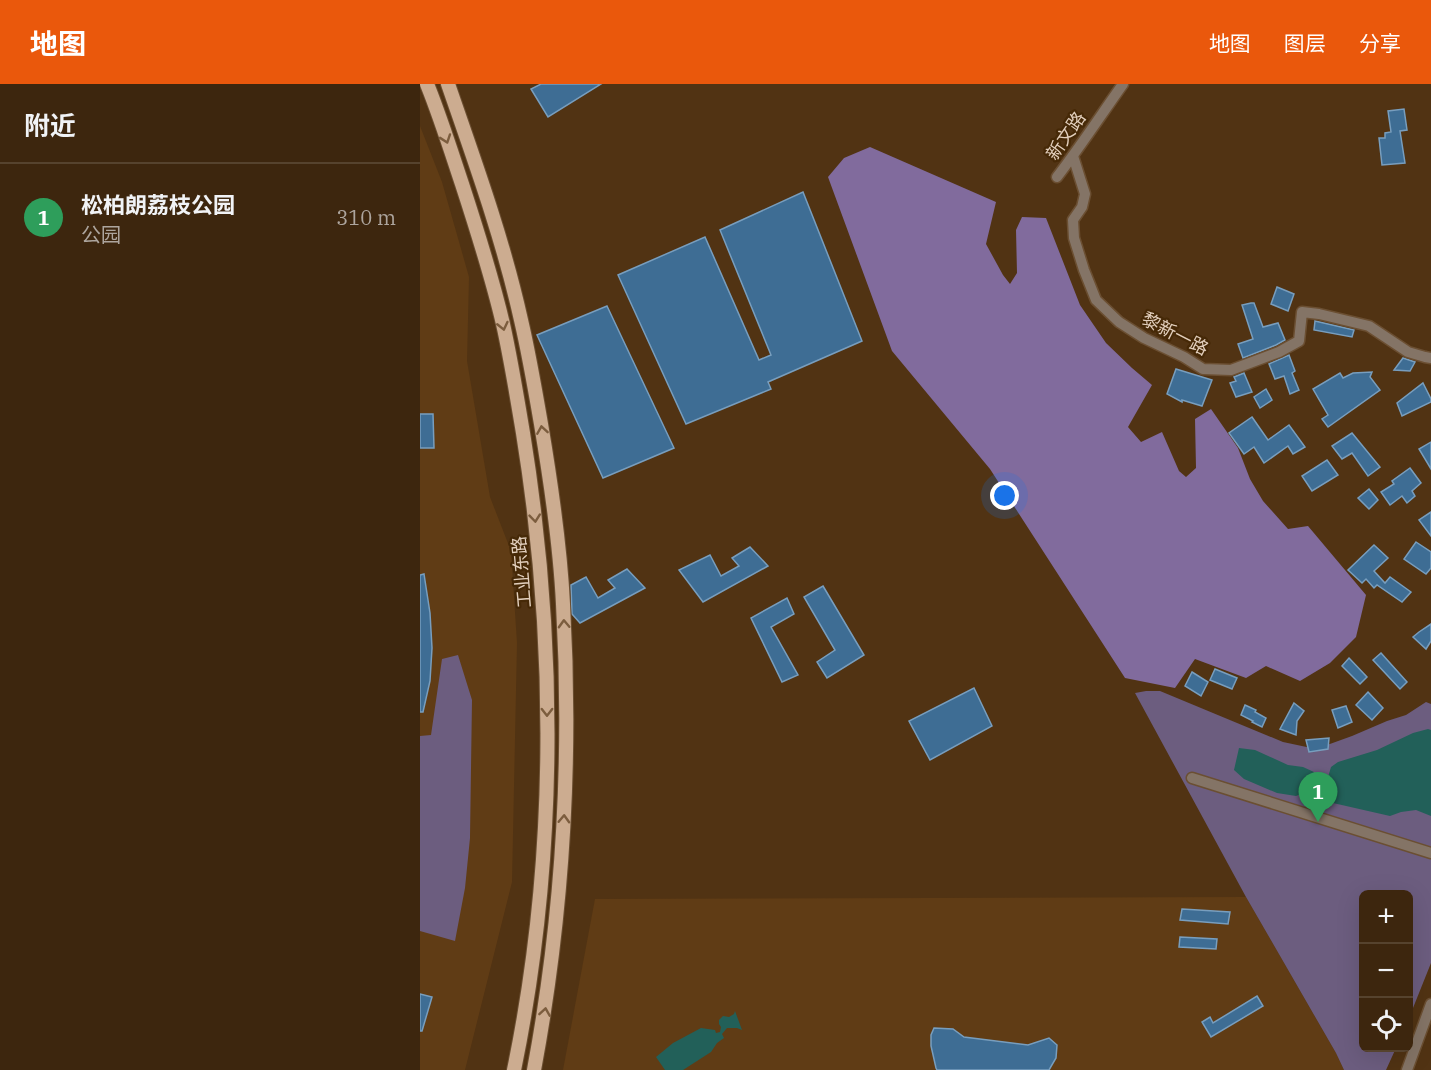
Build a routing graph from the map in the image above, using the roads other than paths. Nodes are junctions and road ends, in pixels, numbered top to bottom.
1 (427, 84) edge
2 (448, 84) edge
3 (1123, 84) edge
4 (1073, 156) junction
5 (1057, 177) dead end
6 (1431, 358) edge
7 (1192, 778) dead end
8 (1431, 854) edge
9 (1431, 1004) edge
10 (514, 1070) edge
11 (534, 1070) edge
12 (1407, 1070) edge

1 -> 10 main road, 工业东路
11 -> 2 main road, 工业东路
3 - 4 street, 新文路
4 - 5 street, 新文路
4 - 6 street, 黎新一路
7 - 8 street
9 - 12 street

